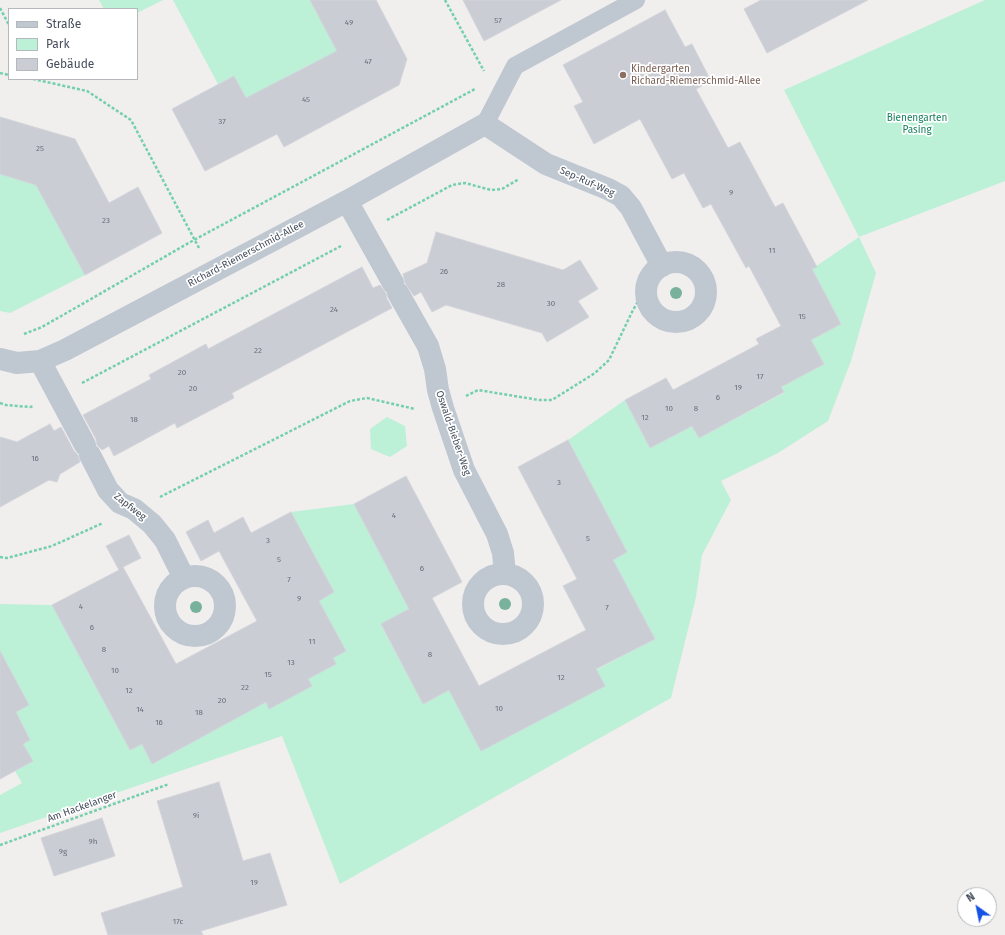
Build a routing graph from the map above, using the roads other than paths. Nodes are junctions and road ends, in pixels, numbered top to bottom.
1 (636, 0) edge
2 (485, 124) junction
3 (347, 201) junction
4 (662, 266) junction
5 (0, 359) edge
6 (40, 361) junction
7 (505, 574) dead end
8 (184, 578) dead end

1 - 2 lane
2 - 3 street, Richard-Riemerschmid-Allee
2 - 4 street, Sep-Ruf-Weg
3 - 6 street, Richard-Riemerschmid-Allee
3 - 7 street, Oswald-Bieber-Weg
4 - 4 street
5 - 6 street, Richard-Riemerschmid-Allee
6 - 8 street, Zapfweg

